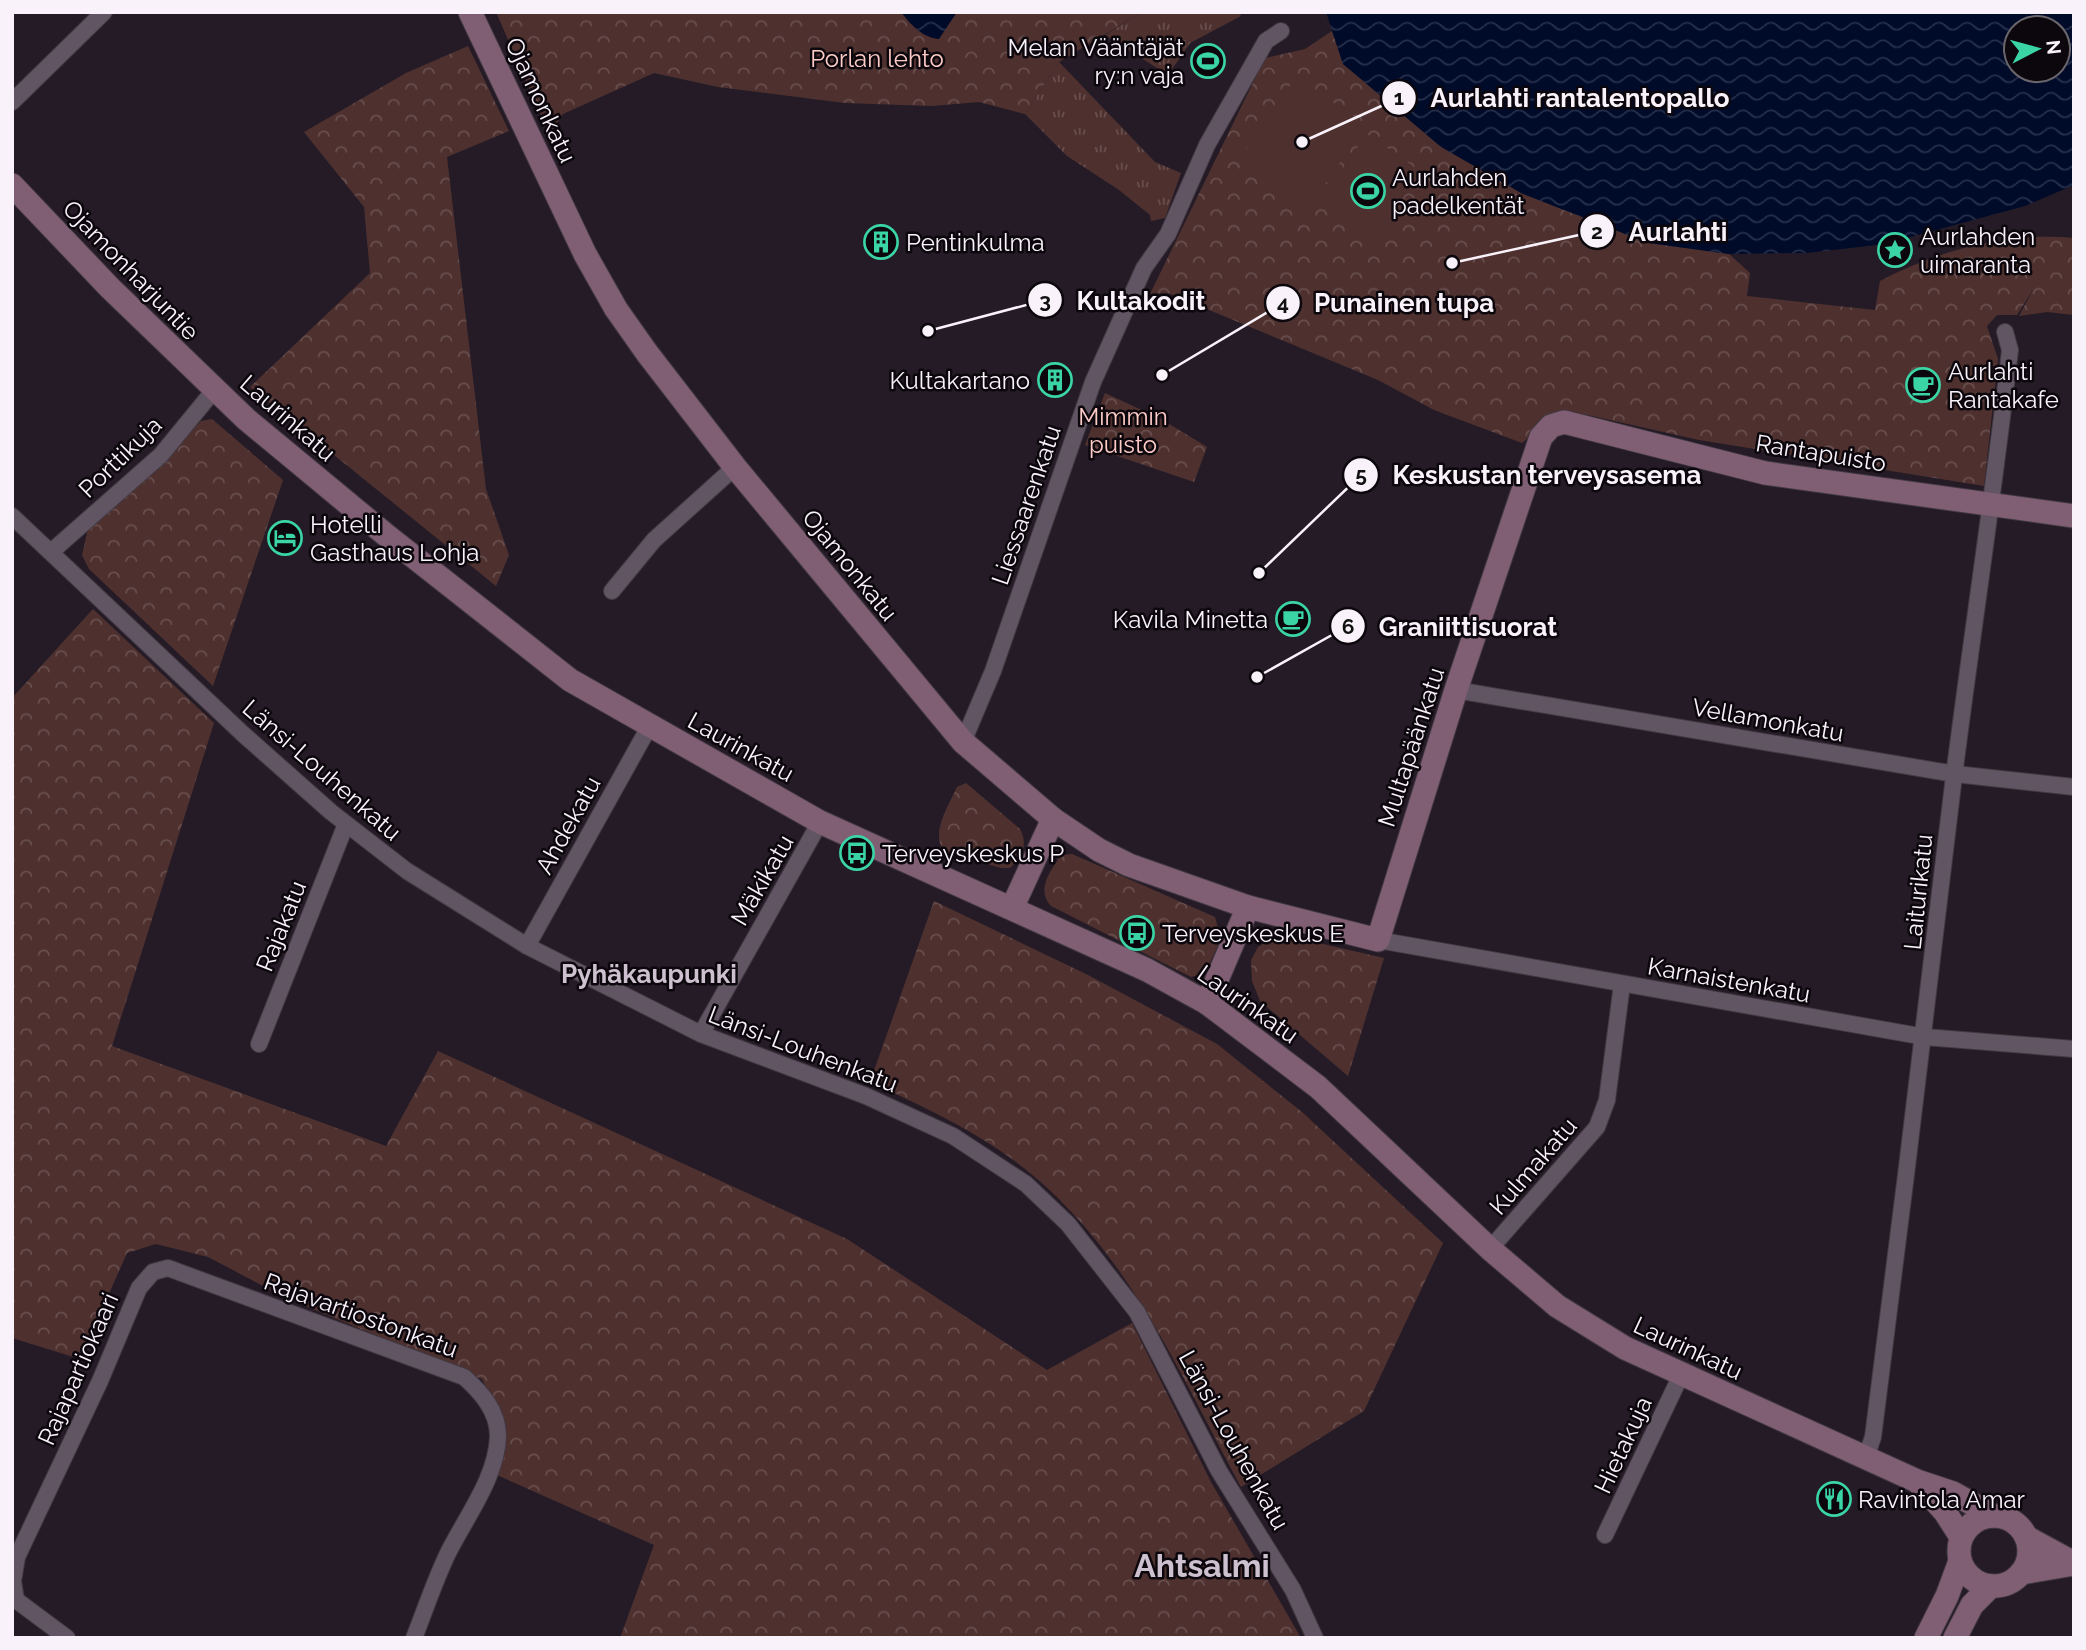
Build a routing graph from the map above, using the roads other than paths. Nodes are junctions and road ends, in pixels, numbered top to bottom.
1 (104, 12) edge
2 (470, 12) edge
3 (1281, 31) dead end
4 (12, 102) edge
5 (12, 185) edge
6 (2005, 332) dead end
7 (215, 389) junction
8 (1564, 422) joint
9 (735, 467) junction
10 (1993, 505) junction
11 (12, 516) edge
12 (2074, 516) edge
13 (51, 552) junction
14 (612, 591) dead end
15 (1456, 690) junction
16 (649, 727) junction
17 (963, 742) junction
18 (1955, 774) junction
19 (2074, 788) edge
20 (1053, 819) junction
21 (820, 822) junction
22 (346, 824) junction
23 (1248, 907) junction
24 (1012, 908) junction
25 (1378, 940) junction
26 (527, 946) junction
27 (1622, 985) junction
28 (1207, 1003) junction
29 (701, 1034) junction
30 (1925, 1037) junction
31 (259, 1044) dead end
32 (2074, 1049) edge
33 (1490, 1249) junction
34 (168, 1268) joint
35 (1681, 1375) junction
36 (1866, 1457) junction
37 (1917, 1481) junction
38 (1994, 1516) junction
39 (1605, 1535) dead end
40 (1961, 1537) junction
41 (2026, 1537) junction
42 (1960, 1561) junction
43 (2074, 1563) edge
44 (2021, 1573) junction
45 (1991, 1586) junction
46 (67, 1638) edge
47 (414, 1638) edge
48 (1315, 1638) edge
49 (1926, 1638) edge
50 (1955, 1638) edge

1 - 4 street
2 - 9 main road, Ojamonkatu
3 - 17 street, Liessaarenkatu
5 - 7 main road, Ojamonharjuntie
6 - 10 street, Laiturikatu
7 - 13 street, Porttikuja
7 - 16 main road, Laurinkatu
8 - 10 main road, Rantapuisto
8 - 15 main road, Multapäänkatu
9 - 14 street
9 - 17 main road, Ojamonkatu
10 - 12 main road, Rantapuisto
10 - 18 street, Laiturikatu
11 - 13 street, Länsi-Louhenkatu
13 - 22 street, Länsi-Louhenkatu
15 - 18 street, Vellamonkatu
15 - 25 main road, Multapäänkatu
16 - 21 main road, Laurinkatu
16 - 26 street, Ahdekatu
17 - 20 main road, Ojamonkatu
18 - 19 street, Vellamonkatu
18 - 30 street, Laiturikatu
20 - 23 main road, Ojamonkatu
20 - 24 main road
21 - 24 main road, Laurinkatu
21 - 29 street, Mäkikatu
22 - 26 street, Länsi-Louhenkatu
22 - 31 street, Rajakatu
23 - 25 main road, Ojamonkatu
23 - 28 main road
24 - 28 main road, Laurinkatu
25 - 27 street, Karnaistenkatu
26 - 29 street, Länsi-Louhenkatu
27 - 30 street, Karnaistenkatu
27 - 33 street, Kulmakatu
28 - 33 main road, Laurinkatu
29 - 48 street, Länsi-Louhenkatu
30 - 32 street, Karnaistenkatu
30 - 36 street, Laiturikatu
33 - 35 main road, Laurinkatu
34 - 46 street, Rajapartiokaari
34 - 47 street, Rajavartiostonkatu
35 - 36 main road, Laurinkatu
35 - 39 street, Hietakuja
36 - 37 main road, Laurinkatu
37 - 38 main road, Laurinkatu
37 - 40 main road, Laurinkatu
38 - 40 main road
38 - 41 main road
40 - 42 main road
41 - 43 main road
41 - 44 main road
42 - 45 main road
42 - 49 main road
43 - 44 main road
44 - 45 main road
45 - 50 main road

